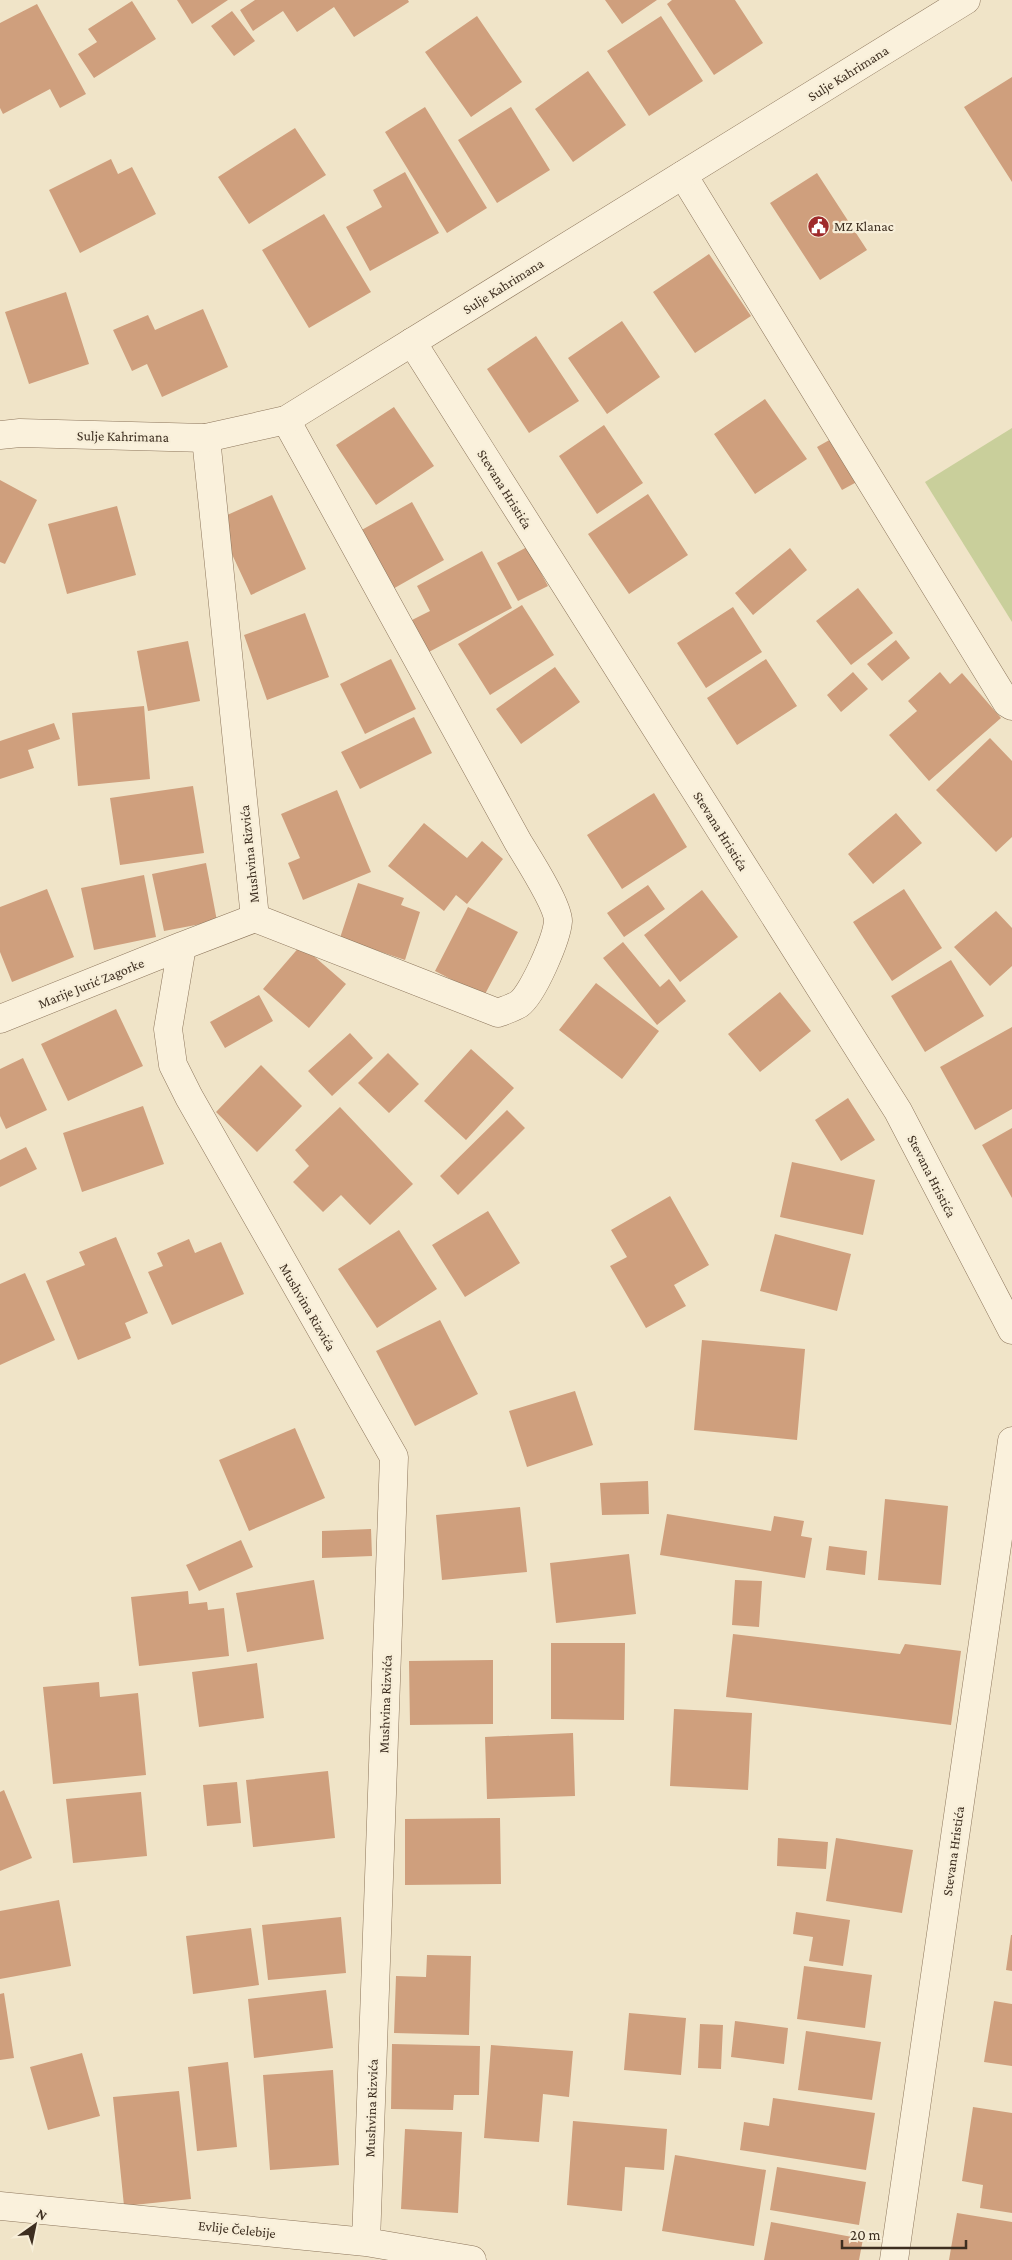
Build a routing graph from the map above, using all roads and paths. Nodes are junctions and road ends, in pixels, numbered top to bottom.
1 (966, 0) edge
2 (683, 175) junction
3 (412, 342) junction
4 (286, 420) junction
5 (0, 435) edge
6 (206, 438) junction
7 (1012, 706) edge
8 (255, 918) junction
9 (182, 946) junction
10 (0, 1019) edge
11 (1012, 1330) edge
12 (1012, 1441) edge
13 (0, 2206) edge
14 (366, 2242) junction
15 (472, 2260) edge
16 (894, 2260) edge

1 - 2 street, Sulje Kahrimana
2 - 3 street, Sulje Kahrimana
2 - 7 street
3 - 4 street, Sulje Kahrimana
3 - 11 street, Stevana Hristića
4 - 6 street, Sulje Kahrimana
4 - 8 street
5 - 6 street, Sulje Kahrimana
6 - 8 street, Mushvina Rizvića
8 - 9 street, Mushvina Rizvića
9 - 10 street, Marije Jurić Zagorke
9 - 14 street, Mushvina Rizvića
12 - 16 street, Stevana Hristića
13 - 14 street, Evlije Čelebije
14 - 15 street, Evlije Čelebije

